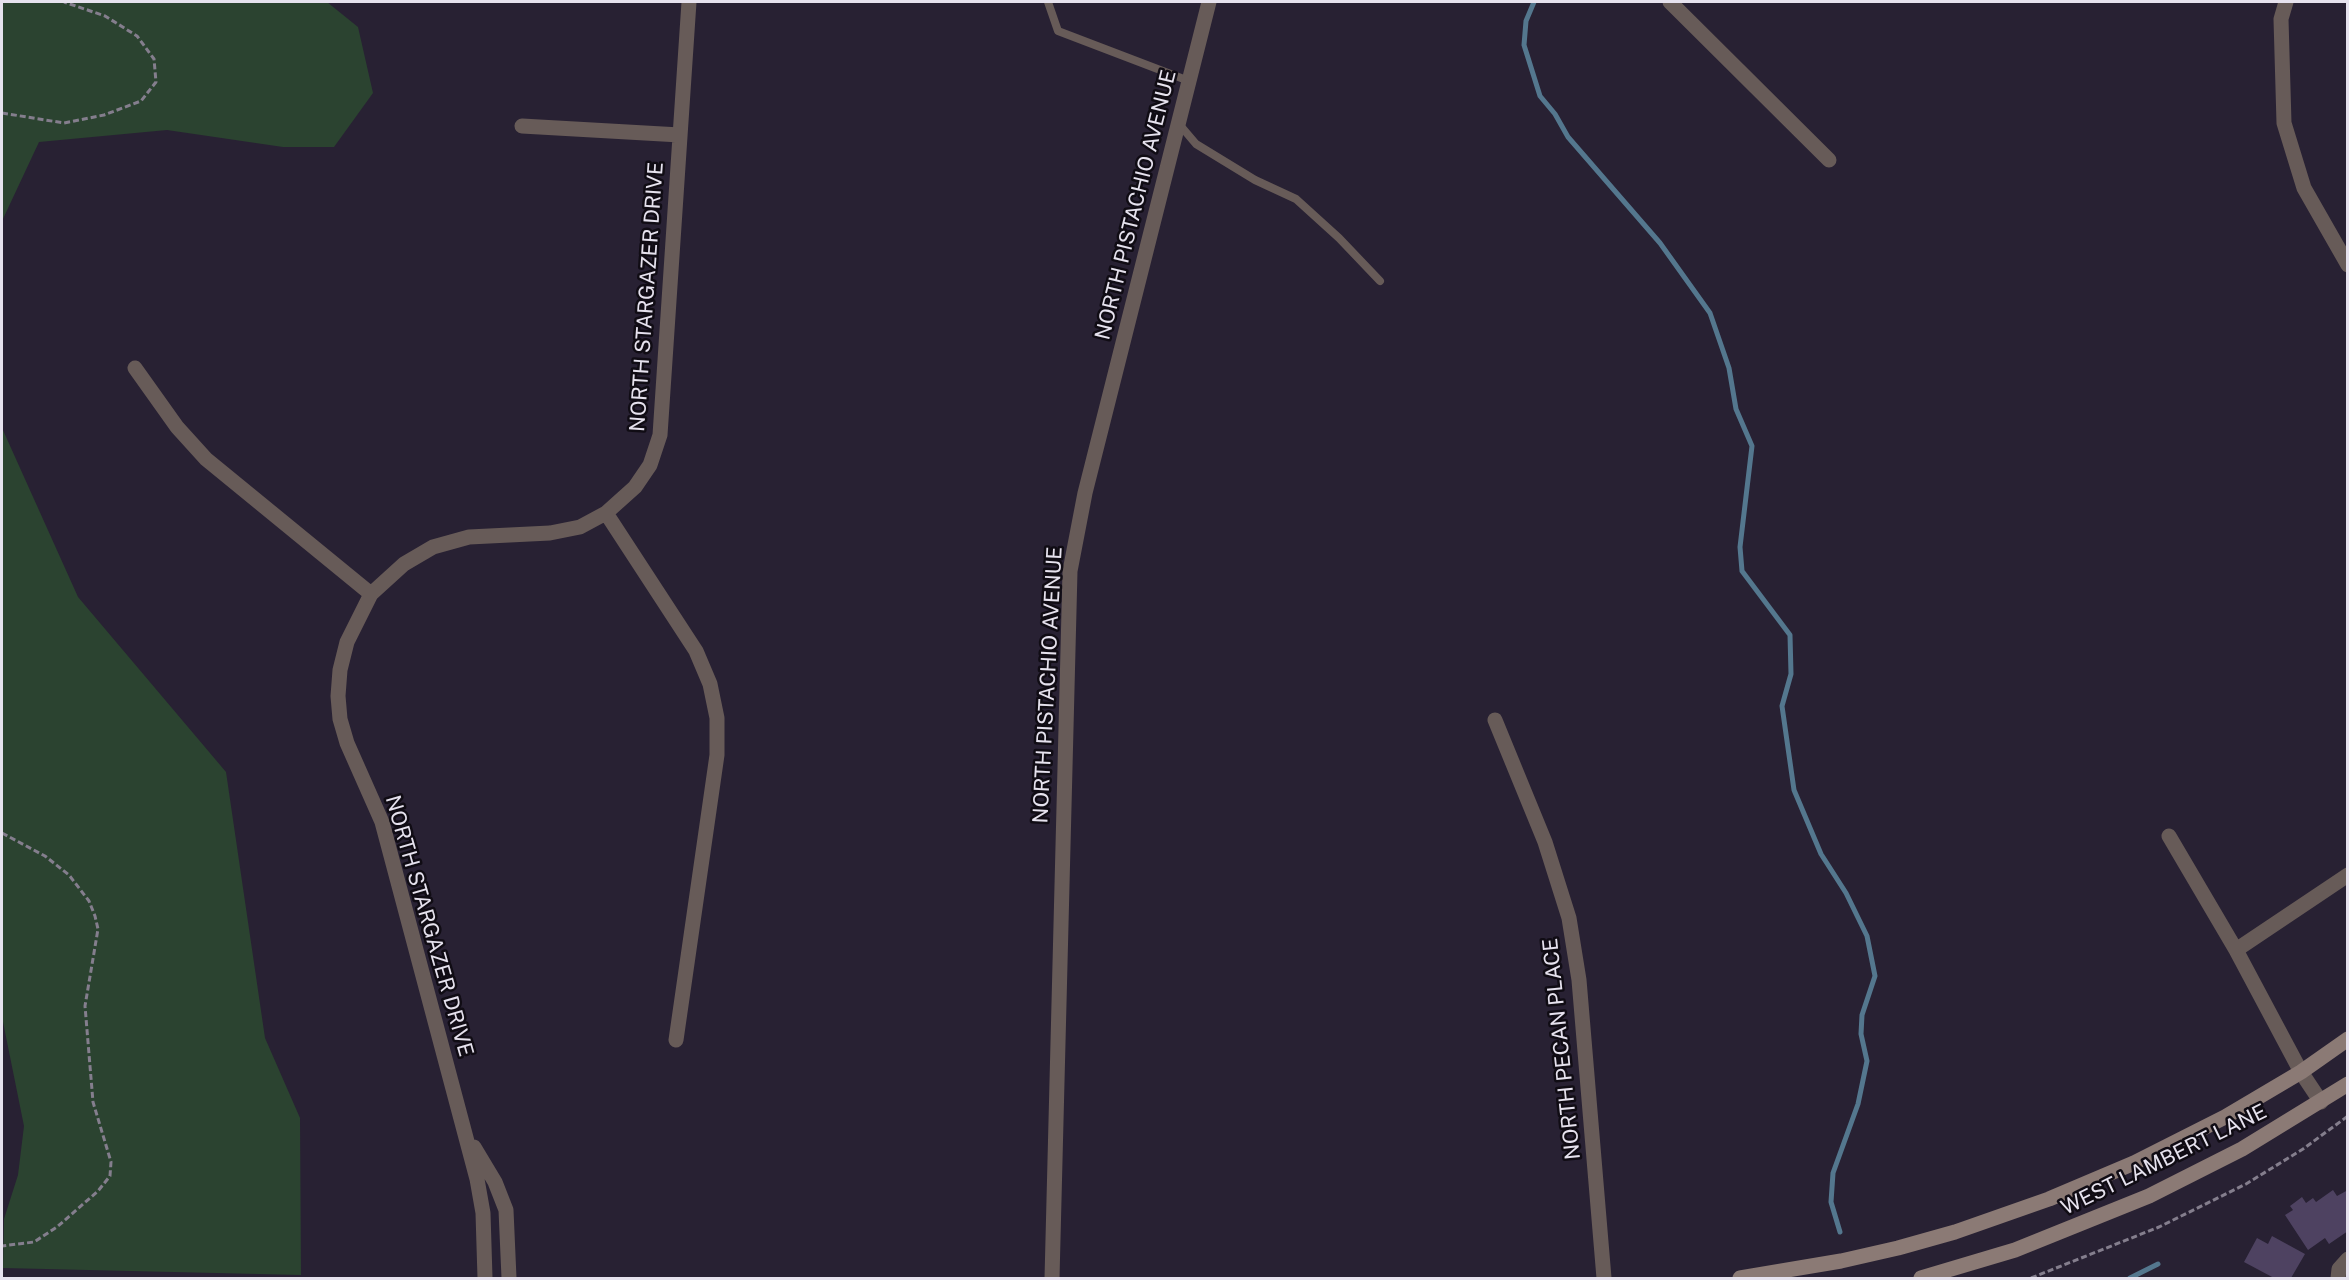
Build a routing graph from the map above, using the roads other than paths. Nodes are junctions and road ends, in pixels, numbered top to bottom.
1 (689, 2) edge
2 (1048, 2) edge
3 (1209, 2) edge
4 (1670, 2) edge
5 (2286, 2) edge
6 (1190, 81) junction
7 (1179, 123) junction
8 (522, 126) dead end
9 (680, 135) junction
10 (1829, 160) dead end
11 (2348, 265) edge
12 (1380, 281) dead end
13 (135, 368) dead end
14 (606, 513) junction
15 (371, 594) junction
16 (1495, 720) dead end
17 (2169, 836) dead end
18 (2348, 875) edge
19 (2235, 950) junction
20 (2348, 1039) edge
21 (676, 1040) dead end
22 (2301, 1072) junction
23 (2348, 1084) edge
24 (2321, 1102) junction
25 (464, 1132) junction
26 (485, 1278) edge
27 (509, 1278) edge
28 (1052, 1278) edge
29 (1604, 1278) edge
30 (1740, 1278) edge
31 (1921, 1278) edge

1 - 9 street, NORTH STARGAZER DRIVE
2 - 6 lane
3 - 6 street, NORTH PISTACHIO AVENUE
4 - 10 street
5 - 11 street
6 - 7 street, NORTH PISTACHIO AVENUE
7 - 12 lane
7 - 28 street, NORTH PISTACHIO AVENUE
8 - 9 street
9 - 14 street, NORTH STARGAZER DRIVE
13 - 15 street
14 - 15 street, NORTH STARGAZER DRIVE
14 - 21 street
15 - 25 street, NORTH STARGAZER DRIVE
16 - 29 street, NORTH PECAN PLACE
17 - 19 street
18 - 19 street
19 - 22 street
20 - 22 main road, WEST LAMBERT LANE
22 - 24 street
22 - 30 main road, WEST LAMBERT LANE
23 - 24 main road, WEST LAMBERT LANE
24 - 31 main road, WEST LAMBERT LANE
25 - 26 street, NORTH STARGAZER DRIVE
25 - 27 street, NORTH STARGAZER DRIVE

